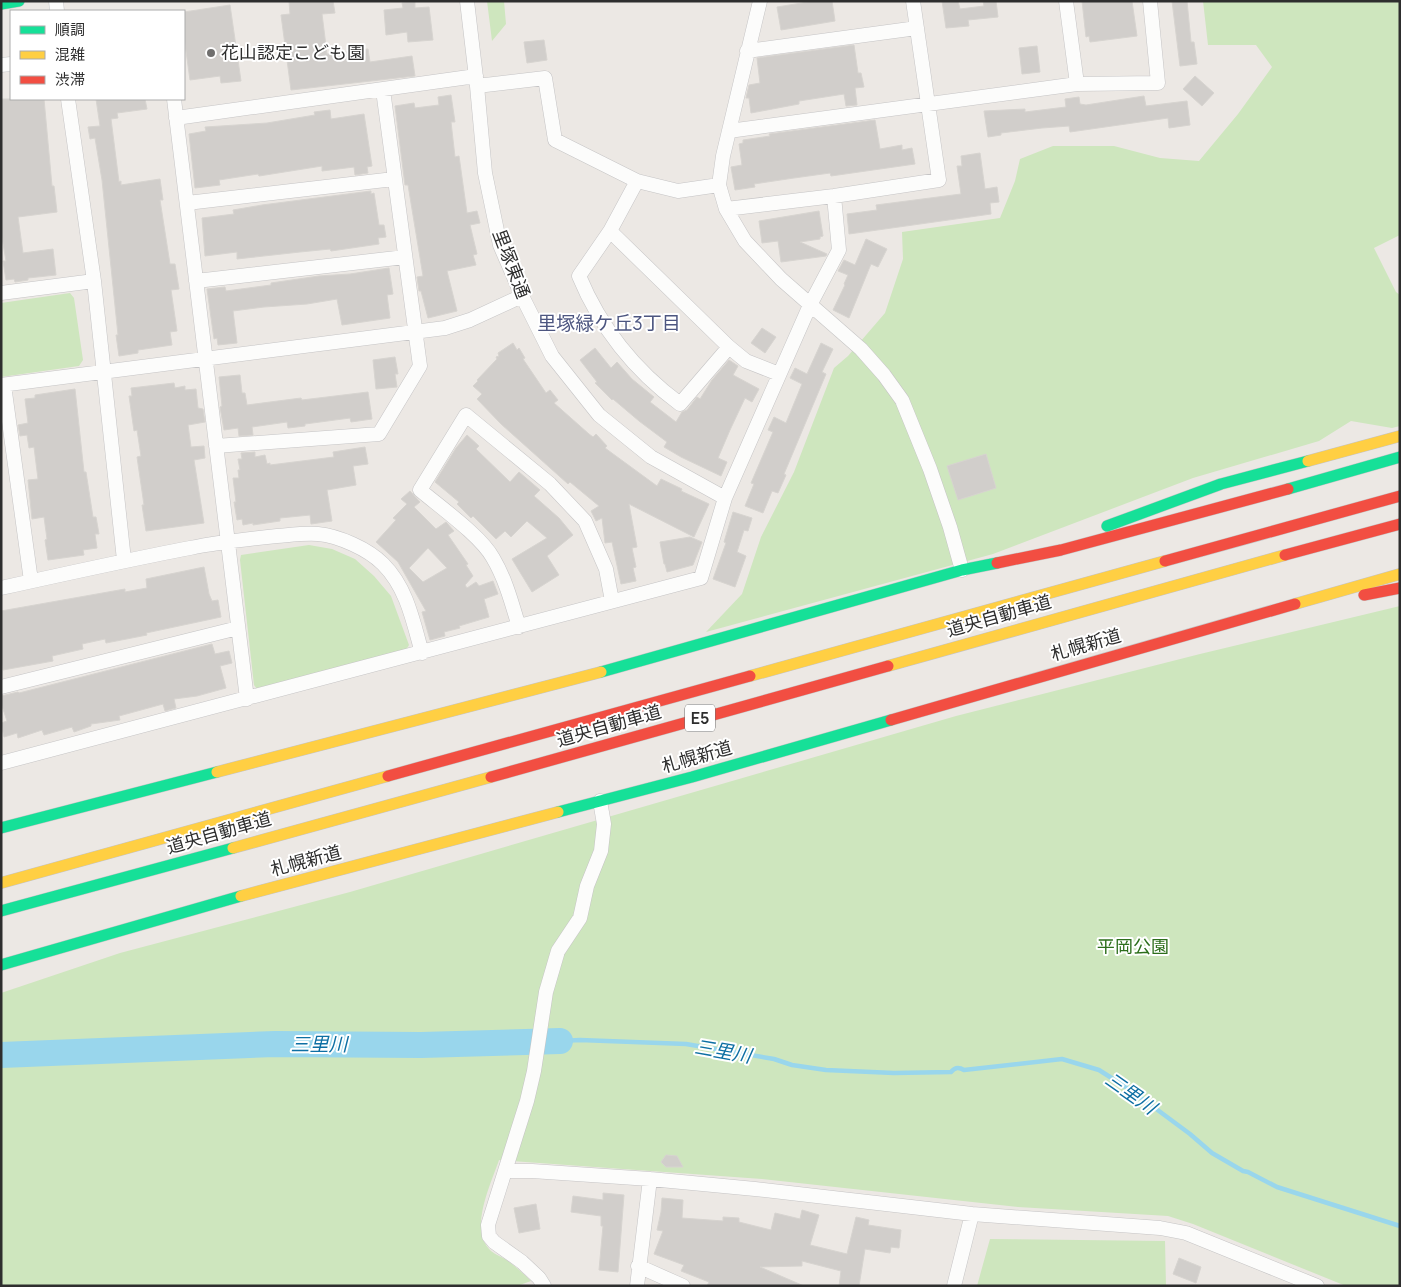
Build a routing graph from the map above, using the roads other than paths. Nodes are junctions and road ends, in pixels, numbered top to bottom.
1 (19, 1) edge
2 (467, 1) edge
3 (760, 1) edge
4 (913, 1) edge
5 (1066, 1) edge
6 (1150, 1) edge
7 (1, 4) edge
8 (917, 28) junction
9 (747, 51) junction
10 (477, 81) junction
11 (1077, 84) junction
12 (383, 90) junction
13 (68, 100) edge
14 (174, 100) edge
15 (928, 104) junction
16 (176, 118) junction
17 (728, 131) junction
18 (394, 179) junction
19 (637, 181) junction
20 (719, 185) junction
21 (834, 196) junction
22 (187, 203) junction
23 (726, 209) junction
24 (610, 231) junction
25 (405, 257) junction
26 (94, 281) junction
27 (196, 281) junction
28 (1, 293) edge
29 (522, 296) junction
30 (810, 305) junction
31 (417, 333) junction
32 (730, 348) junction
33 (206, 358) junction
34 (102, 372) junction
35 (779, 374) junction
36 (3, 385) edge
37 (1400, 436) edge
38 (216, 446) junction
39 (1400, 457) edge
40 (1400, 496) edge
41 (725, 498) junction
42 (1400, 524) edge
43 (228, 540) junction
44 (1061, 550) junction
45 (124, 560) junction
46 (962, 570) junction
47 (1400, 574) edge
48 (30, 581) junction
49 (1, 588) edge
50 (1400, 588) edge
51 (612, 601) junction
52 (1282, 606) junction
53 (519, 627) junction
54 (238, 628) junction
55 (422, 653) junction
56 (1, 687) edge
57 (247, 700) junction
58 (1, 763) edge
59 (600, 801) junction
60 (1, 828) edge
61 (1, 883) edge
62 (1, 911) edge
63 (1, 965) edge
64 (506, 1171) junction
65 (650, 1179) junction
66 (972, 1214) junction
67 (638, 1266) junction
68 (544, 1286) edge
69 (637, 1286) edge
70 (683, 1286) edge
71 (954, 1286) edge
72 (1317, 1286) edge

1 - 7 main road
2 - 10 street, 里塚東通
3 - 9 street
4 - 8 street
5 - 11 street
6 - 11 street
8 - 9 street
8 - 15 street
9 - 17 street
10 - 12 street
10 - 19 street
10 - 29 street, 里塚東通
11 - 15 street
12 - 16 street
12 - 18 street
13 - 26 street
14 - 16 street
15 - 17 street
15 - 21 street
16 - 22 street
17 - 20 street
18 - 22 street
18 - 25 street
19 - 20 street
19 - 24 street
20 - 23 street
21 - 23 street
21 - 30 street
22 - 27 street
23 - 30 street
24 - 32 street
24 - 32 street
25 - 27 street
25 - 31 street
26 - 28 street
26 - 34 street
27 - 33 street
29 - 31 street
29 - 41 street, 里塚東通
30 - 35 street
30 - 46 street
31 - 33 street
31 - 38 street
32 - 35 street
33 - 34 street
33 - 38 street
34 - 36 street
34 - 45 street
35 - 41 street
36 - 48 street
37 - 44 main road
38 - 43 street
39 - 44 main road
40 - 61 main road, 道央自動車道 / E5
41 - 51 street
42 - 62 main road, 道央自動車道 / E5
43 - 45 street
43 - 54 street
43 - 55 street
44 - 46 main road
45 - 48 street
46 - 60 main road
47 - 52 main road, 札幌新道
48 - 49 street
50 - 52 main road
51 - 53 street
51 - 53 street
52 - 59 main road, 札幌新道
53 - 55 street
54 - 56 street
54 - 57 street
55 - 57 street
57 - 58 street
59 - 63 main road, 札幌新道
59 - 64 street
64 - 65 street
64 - 68 street
65 - 66 street
65 - 67 street
66 - 71 street
66 - 72 street
67 - 69 street
67 - 70 street

